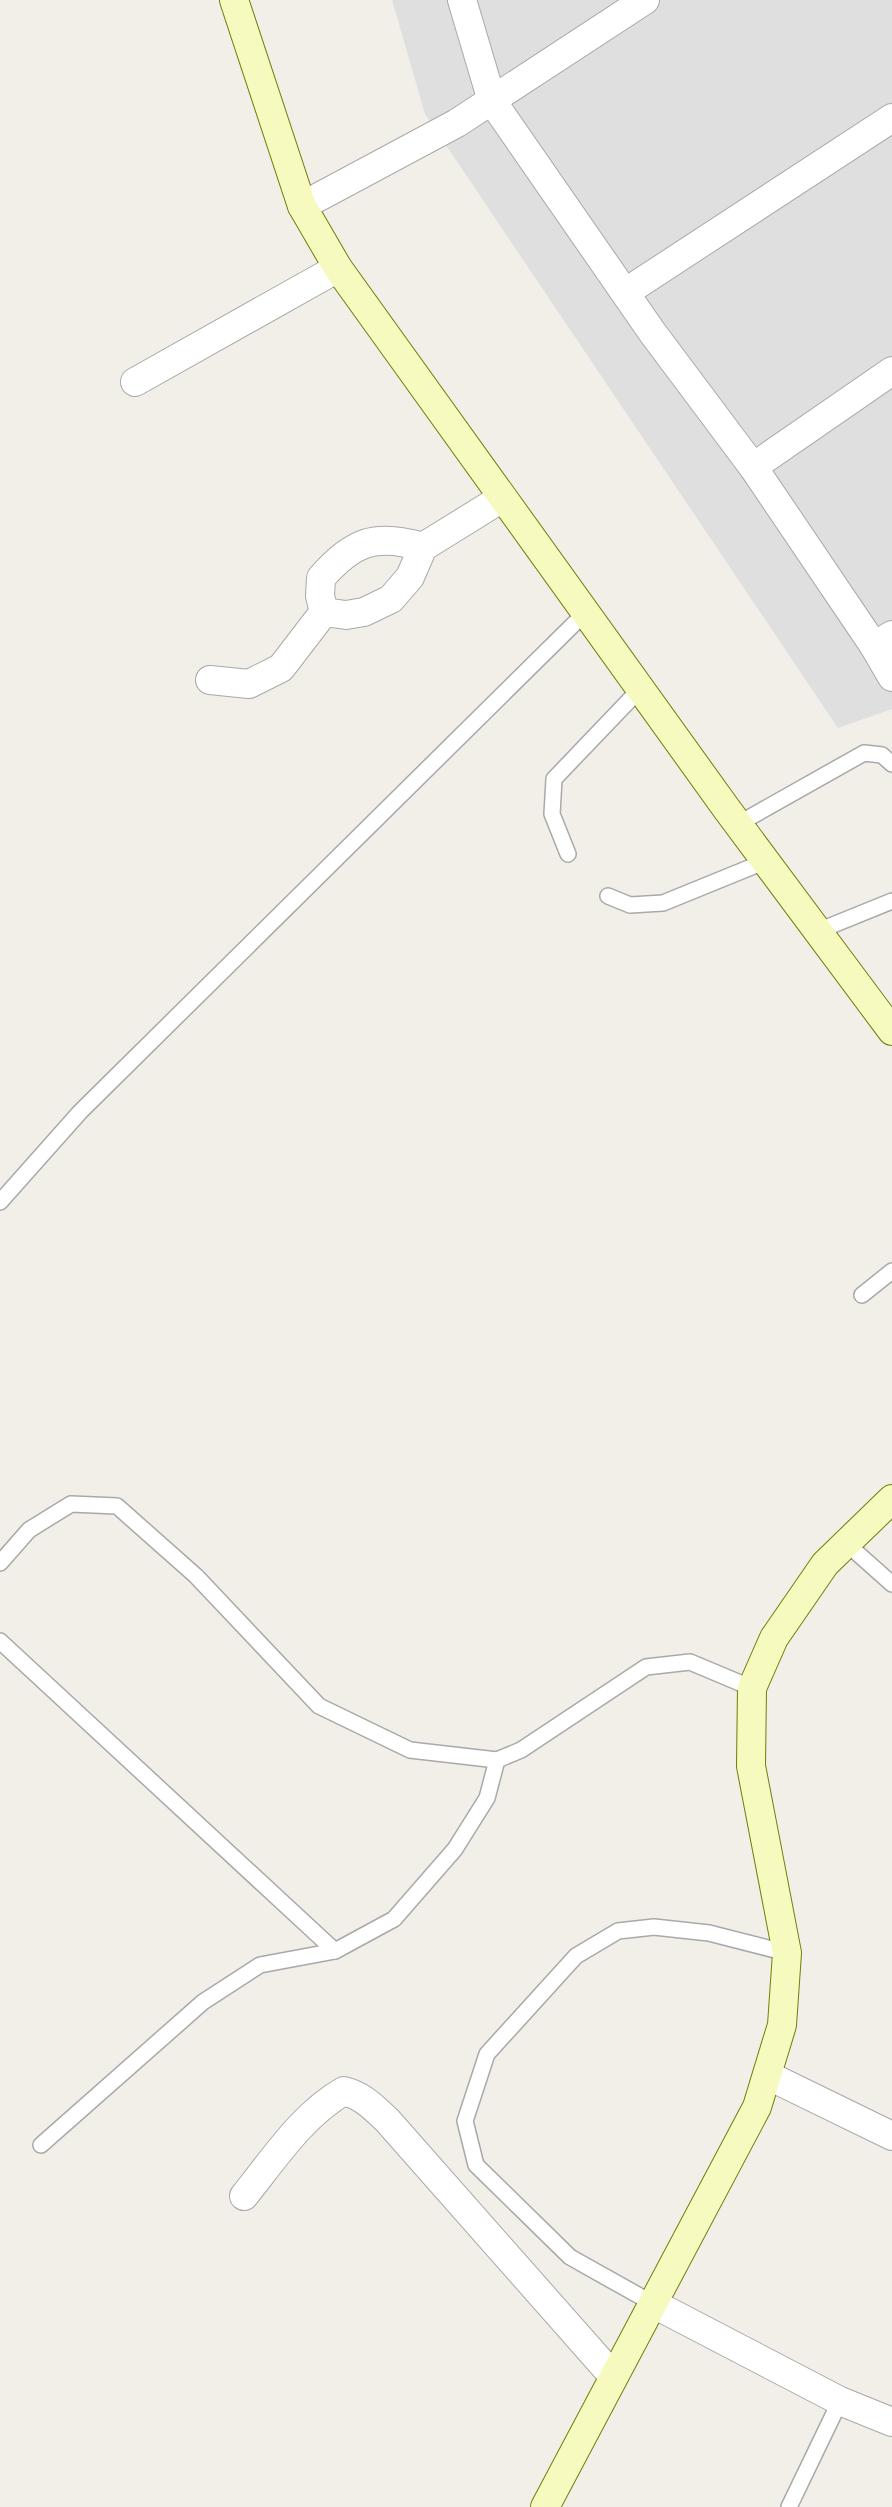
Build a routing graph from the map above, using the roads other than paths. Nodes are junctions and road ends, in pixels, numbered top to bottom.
1 (234, 0) edge
2 (462, 0) edge
3 (645, 0) edge
4 (492, 101) junction
5 (892, 118) edge
6 (302, 206) junction
7 (338, 268) junction
8 (626, 292) junction
9 (892, 371) edge
10 (135, 382) dead end
11 (753, 467) junction
12 (502, 498) junction
13 (423, 547) junction
14 (324, 612) junction
15 (586, 612) junction
16 (883, 641) edge
17 (892, 677) edge
18 (210, 680) dead end
19 (641, 688) junction
20 (892, 764) edge
21 (738, 824) junction
22 (568, 854) dead end
23 (766, 861) junction
24 (608, 896) dead end
25 (892, 900) edge
26 (818, 931) junction
27 (892, 1031) edge
28 (0, 1202) edge
29 (892, 1272) edge
30 (862, 1295) dead end
31 (892, 1499) edge
32 (846, 1544) junction
33 (0, 1563) edge
34 (892, 1584) edge
35 (0, 1641) edge
36 (752, 1688) junction
37 (497, 1760) junction
38 (335, 1951) junction
39 (787, 1953) junction
40 (767, 2075) junction
41 (892, 2136) edge
42 (41, 2145) dead end
43 (244, 2196) dead end
44 (652, 2303) junction
45 (613, 2376) junction
46 (840, 2401) junction
47 (892, 2422) edge
48 (545, 2507) edge
49 (789, 2507) edge

1 - 6 street
2 - 4 street
3 - 4 street
4 - 6 street
4 - 8 street
5 - 8 street
6 - 7 street
7 - 10 street
7 - 12 street
8 - 11 street
9 - 11 street
11 - 16 street
12 - 13 street
12 - 15 street
13 - 14 street
13 - 14 street
14 - 18 street
15 - 19 street
15 - 28 lane
16 - 17 street
19 - 21 street
19 - 22 lane
20 - 21 lane
21 - 23 street
23 - 24 lane
23 - 26 street
25 - 26 lane
26 - 27 street
29 - 30 lane
31 - 32 street
32 - 34 lane
32 - 36 street
33 - 37 lane
35 - 38 lane
36 - 37 lane
36 - 39 street
37 - 38 lane
38 - 42 lane
39 - 40 street
39 - 44 lane
40 - 41 street
40 - 44 street
43 - 45 street
44 - 45 street
44 - 46 street
45 - 48 street
46 - 47 street
46 - 49 lane

